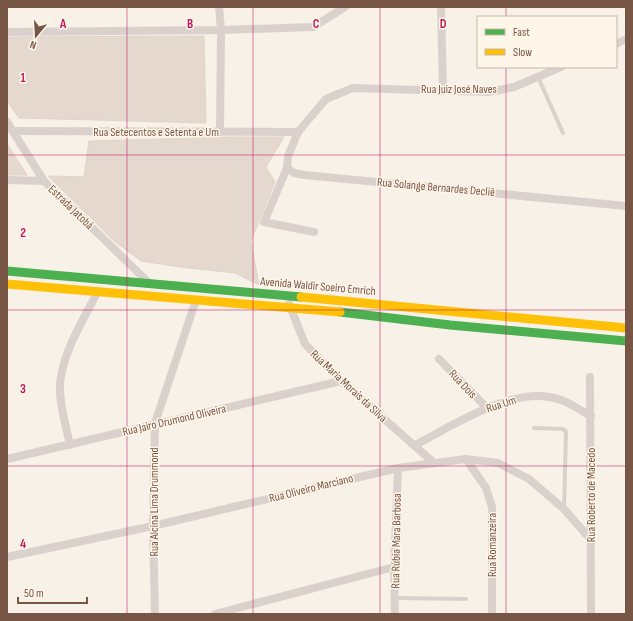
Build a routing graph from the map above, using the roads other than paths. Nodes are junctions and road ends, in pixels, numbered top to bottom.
1 (219, 7) edge
2 (346, 7) edge
3 (441, 7) edge
4 (221, 30) junction
5 (7, 32) edge
6 (626, 39) edge
7 (617, 44) edge
8 (560, 68) edge
9 (538, 77) junction
10 (443, 91) junction
11 (7, 122) edge
12 (13, 131) junction
13 (220, 132) junction
14 (298, 132) junction
15 (563, 133) dead end
16 (287, 168) junction
17 (7, 180) edge
18 (44, 181) junction
19 (626, 206) edge
20 (314, 232) dead end
21 (7, 271) edge
22 (148, 282) junction
23 (7, 284) edge
24 (97, 293) junction
25 (285, 296) junction
26 (196, 300) junction
27 (290, 308) junction
28 (626, 328) edge
29 (626, 341) edge
30 (439, 359) dead end
31 (590, 376) dead end
32 (341, 381) junction
33 (487, 408) junction
34 (591, 416) junction
35 (155, 423) junction
36 (534, 428) dead end
37 (70, 445) junction
38 (415, 445) junction
39 (7, 459) edge
40 (466, 459) junction
41 (433, 462) junction
42 (398, 468) junction
43 (564, 510) junction
44 (153, 526) junction
45 (591, 540) junction
46 (7, 557) edge
47 (394, 566) junction
48 (394, 598) junction
49 (466, 599) dead end
50 (155, 614) edge
51 (215, 614) edge
52 (395, 614) edge
53 (492, 614) edge
54 (591, 614) edge

1 - 4 street
2 - 4 street
3 - 10 street
4 - 5 street
4 - 13 street
6 - 7 street
8 - 9 street, Rua Juiz José Naves
9 - 10 street, Rua Juiz José Naves
9 - 15 lane
10 - 14 street, Rua Juiz José Naves
11 - 12 street, Estrada Jatobá
12 - 13 street, Rua Setecentos e Setenta e Um
12 - 18 street, Estrada Jatobá
13 - 14 street, Rua Setecentos e Setenta e Um
14 - 16 street
16 - 19 street, Rua Solange Bernardes Decliê
16 - 20 street
17 - 18 street
18 - 22 street, Estrada Jatobá
21 - 22 main road, Avenida Waldir Soeiro Emrich
22 - 25 main road, Avenida Waldir Soeiro Emrich
23 - 24 main road, Avenida Waldir Soeiro Emrich
24 - 26 main road, Avenida Waldir Soeiro Emrich
24 - 37 street
25 - 27 street, Rua Maria Morais da Silva
25 - 28 main road, Avenida Waldir Soeiro Emrich
26 - 27 main road, Avenida Waldir Soeiro Emrich
26 - 35 street, Rua Alcina Lima Drummond
27 - 29 main road, Avenida Waldir Soeiro Emrich
27 - 32 street, Rua Maria Morais da Silva
30 - 33 street, Rua Dois
31 - 34 street, Rua Roberto de Macedo
32 - 35 street, Rua Jairo Drumond Oliveira
32 - 38 street, Rua Maria Morais da Silva
33 - 34 street, Rua Um
33 - 38 street, Rua Um
34 - 45 street, Rua Roberto de Macedo
35 - 37 street, Rua Jairo Drumond Oliveira
35 - 44 street, Rua Alcina Lima Drummond
36 - 43 lane
37 - 39 street, Rua Jairo Drumond Oliveira
38 - 41 street, Rua Maria Morais da Silva
40 - 41 street, Rua Oliveiro Marciano
40 - 43 street, Rua Oliveiro Marciano
40 - 53 street, Rua Romanzeira
41 - 42 street, Rua Oliveiro Marciano
42 - 44 street, Rua Oliveiro Marciano
42 - 47 street, Rua Rúbia Mara Barbosa
43 - 45 street, Rua Oliveiro Marciano
44 - 46 street, Rua Oliveiro Marciano
44 - 50 street, Rua Alcina Lima Drummond
45 - 54 street, Rua Roberto de Macedo
47 - 48 street, Rua Rúbia Mara Barbosa
47 - 51 street
48 - 49 lane
48 - 52 street, Rua Rúbia Mara Barbosa

